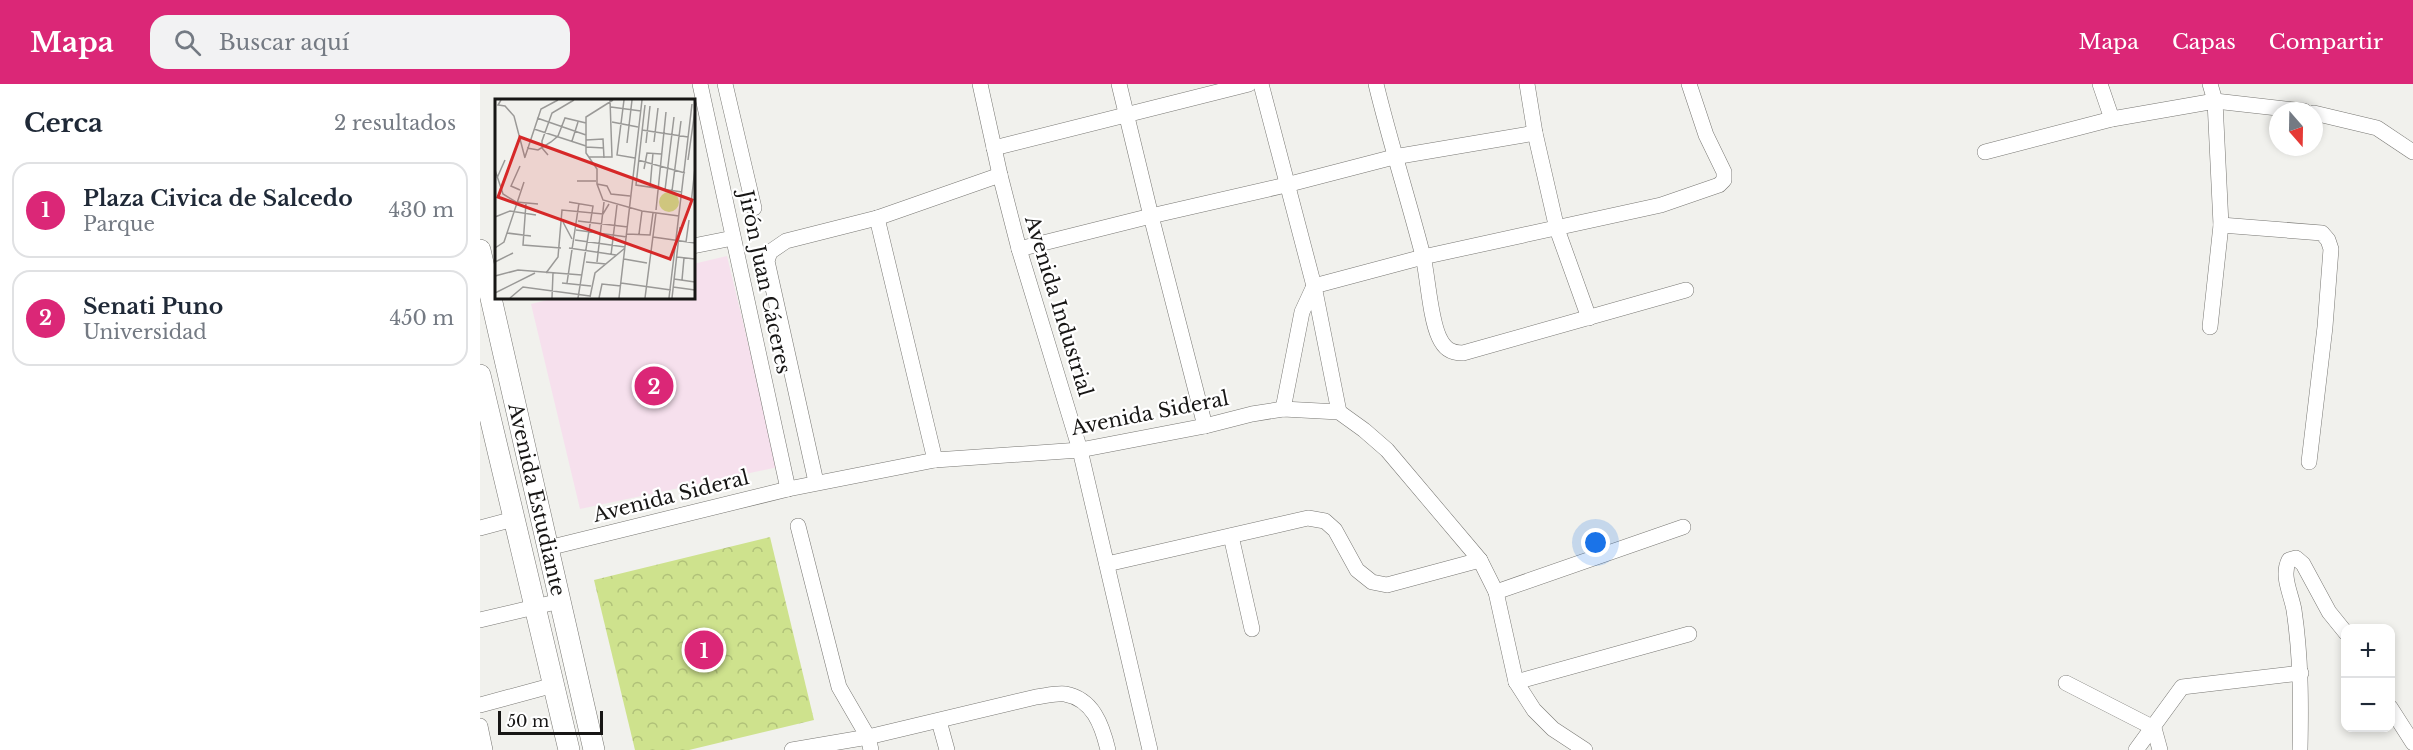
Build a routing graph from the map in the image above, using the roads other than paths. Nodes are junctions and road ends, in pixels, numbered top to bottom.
1 (700, 84) edge
2 (726, 84) edge
3 (980, 84) edge
4 (1119, 84) edge
5 (1249, 84) edge
6 (1261, 84) edge
7 (1376, 84) edge
8 (1527, 84) edge
9 (1689, 84) edge
10 (2100, 84) edge
11 (2210, 84) edge
12 (2215, 101) junction
13 (2269, 107) edge
14 (1127, 115) junction
15 (2323, 115) edge
16 (2112, 119) junction
17 (1535, 134) junction
18 (994, 148) junction
19 (1985, 152) dead end
20 (2413, 152) edge
21 (1394, 157) junction
22 (1000, 175) junction
23 (1286, 185) junction
24 (754, 208) dead end
25 (1150, 216) junction
26 (877, 218) junction
27 (2221, 225) junction
28 (1557, 230) junction
29 (733, 238) junction
30 (694, 246) edge
31 (1019, 249) junction
32 (480, 250) edge
33 (1423, 257) junction
34 (1314, 286) junction
35 (489, 288) edge
36 (1686, 290) dead end
37 (1588, 318) junction
38 (2210, 327) dead end
39 (480, 375) edge
40 (1283, 410) junction
41 (1339, 412) junction
42 (1205, 426) junction
43 (1080, 450) junction
44 (935, 460) junction
45 (2309, 462) dead end
46 (816, 482) junction
47 (788, 489) junction
48 (514, 519) junction
49 (798, 526) dead end
50 (1683, 527) dead end
51 (480, 528) edge
52 (1231, 536) junction
53 (548, 548) junction
54 (1480, 560) junction
55 (1107, 564) junction
56 (1496, 592) junction
57 (560, 601) junction
58 (536, 607) junction
59 (480, 620) edge
60 (2341, 627) edge
61 (1252, 629) dead end
62 (1689, 634) dead end
63 (2301, 673) junction
64 (1516, 682) junction
65 (2066, 683) dead end
66 (554, 686) junction
67 (480, 705) edge
68 (2395, 714) edge
69 (939, 721) junction
70 (480, 726) edge
71 (2154, 728) junction
72 (869, 743) edge
73 (2413, 743) edge
74 (485, 750) edge
75 (569, 750) edge
76 (594, 750) edge
77 (792, 750) edge
78 (947, 750) edge
79 (1108, 750) edge
80 (1150, 750) edge
81 (1585, 750) edge
82 (2136, 750) edge
83 (2160, 750) edge
84 (2300, 750) edge

1 - 29 street, Jirón Juan Cáceres
2 - 24 street, Jirón Juan Cáceres
3 - 18 street, Avenida Industrial
4 - 14 street
5 - 14 street
6 - 23 street
7 - 21 street
8 - 17 street
9 - 28 street
10 - 16 street
11 - 12 street
12 - 13 street
12 - 16 street
12 - 27 street
14 - 18 street
14 - 25 street
15 - 20 street
16 - 19 street
17 - 21 street
17 - 28 street
18 - 22 street, Avenida Industrial
21 - 23 street
21 - 33 street
22 - 26 street
22 - 31 street, Avenida Industrial
23 - 25 street
23 - 34 street
25 - 31 street
25 - 42 street
26 - 44 street
26 - 46 street
27 - 38 street
27 - 45 street
28 - 33 street
28 - 37 street
29 - 30 street
29 - 47 street, Jirón Juan Cáceres
31 - 43 street, Avenida Industrial
32 - 35 street, Avenida Estudiante
33 - 34 street
33 - 37 street
34 - 40 street
34 - 41 street
35 - 53 street, Avenida Estudiante
36 - 37 street
39 - 48 street, Avenida Estudiante
40 - 41 street, Avenida Sideral
40 - 42 street, Avenida Sideral
41 - 54 street
42 - 43 street, Avenida Sideral
43 - 44 street, Avenida Sideral
43 - 55 street, Avenida Industrial
44 - 46 street, Avenida Sideral
46 - 47 street, Avenida Sideral
47 - 53 street, Avenida Sideral
48 - 51 street
48 - 58 street, Avenida Estudiante
49 - 72 street
50 - 56 street
52 - 54 street
52 - 55 street
52 - 61 street
53 - 57 street, Avenida Estudiante
54 - 56 street
55 - 80 street, Avenida Industrial
56 - 64 street
57 - 58 street
57 - 76 street, Avenida Estudiante
58 - 59 street
58 - 66 street, Avenida Estudiante
60 - 63 street
62 - 64 street
63 - 71 street
63 - 84 street
64 - 81 street
65 - 71 street
66 - 67 street
66 - 75 street, Avenida Estudiante
68 - 73 street
69 - 72 street
69 - 78 street
69 - 79 street
70 - 74 street
71 - 82 street
71 - 83 street
72 - 77 street

